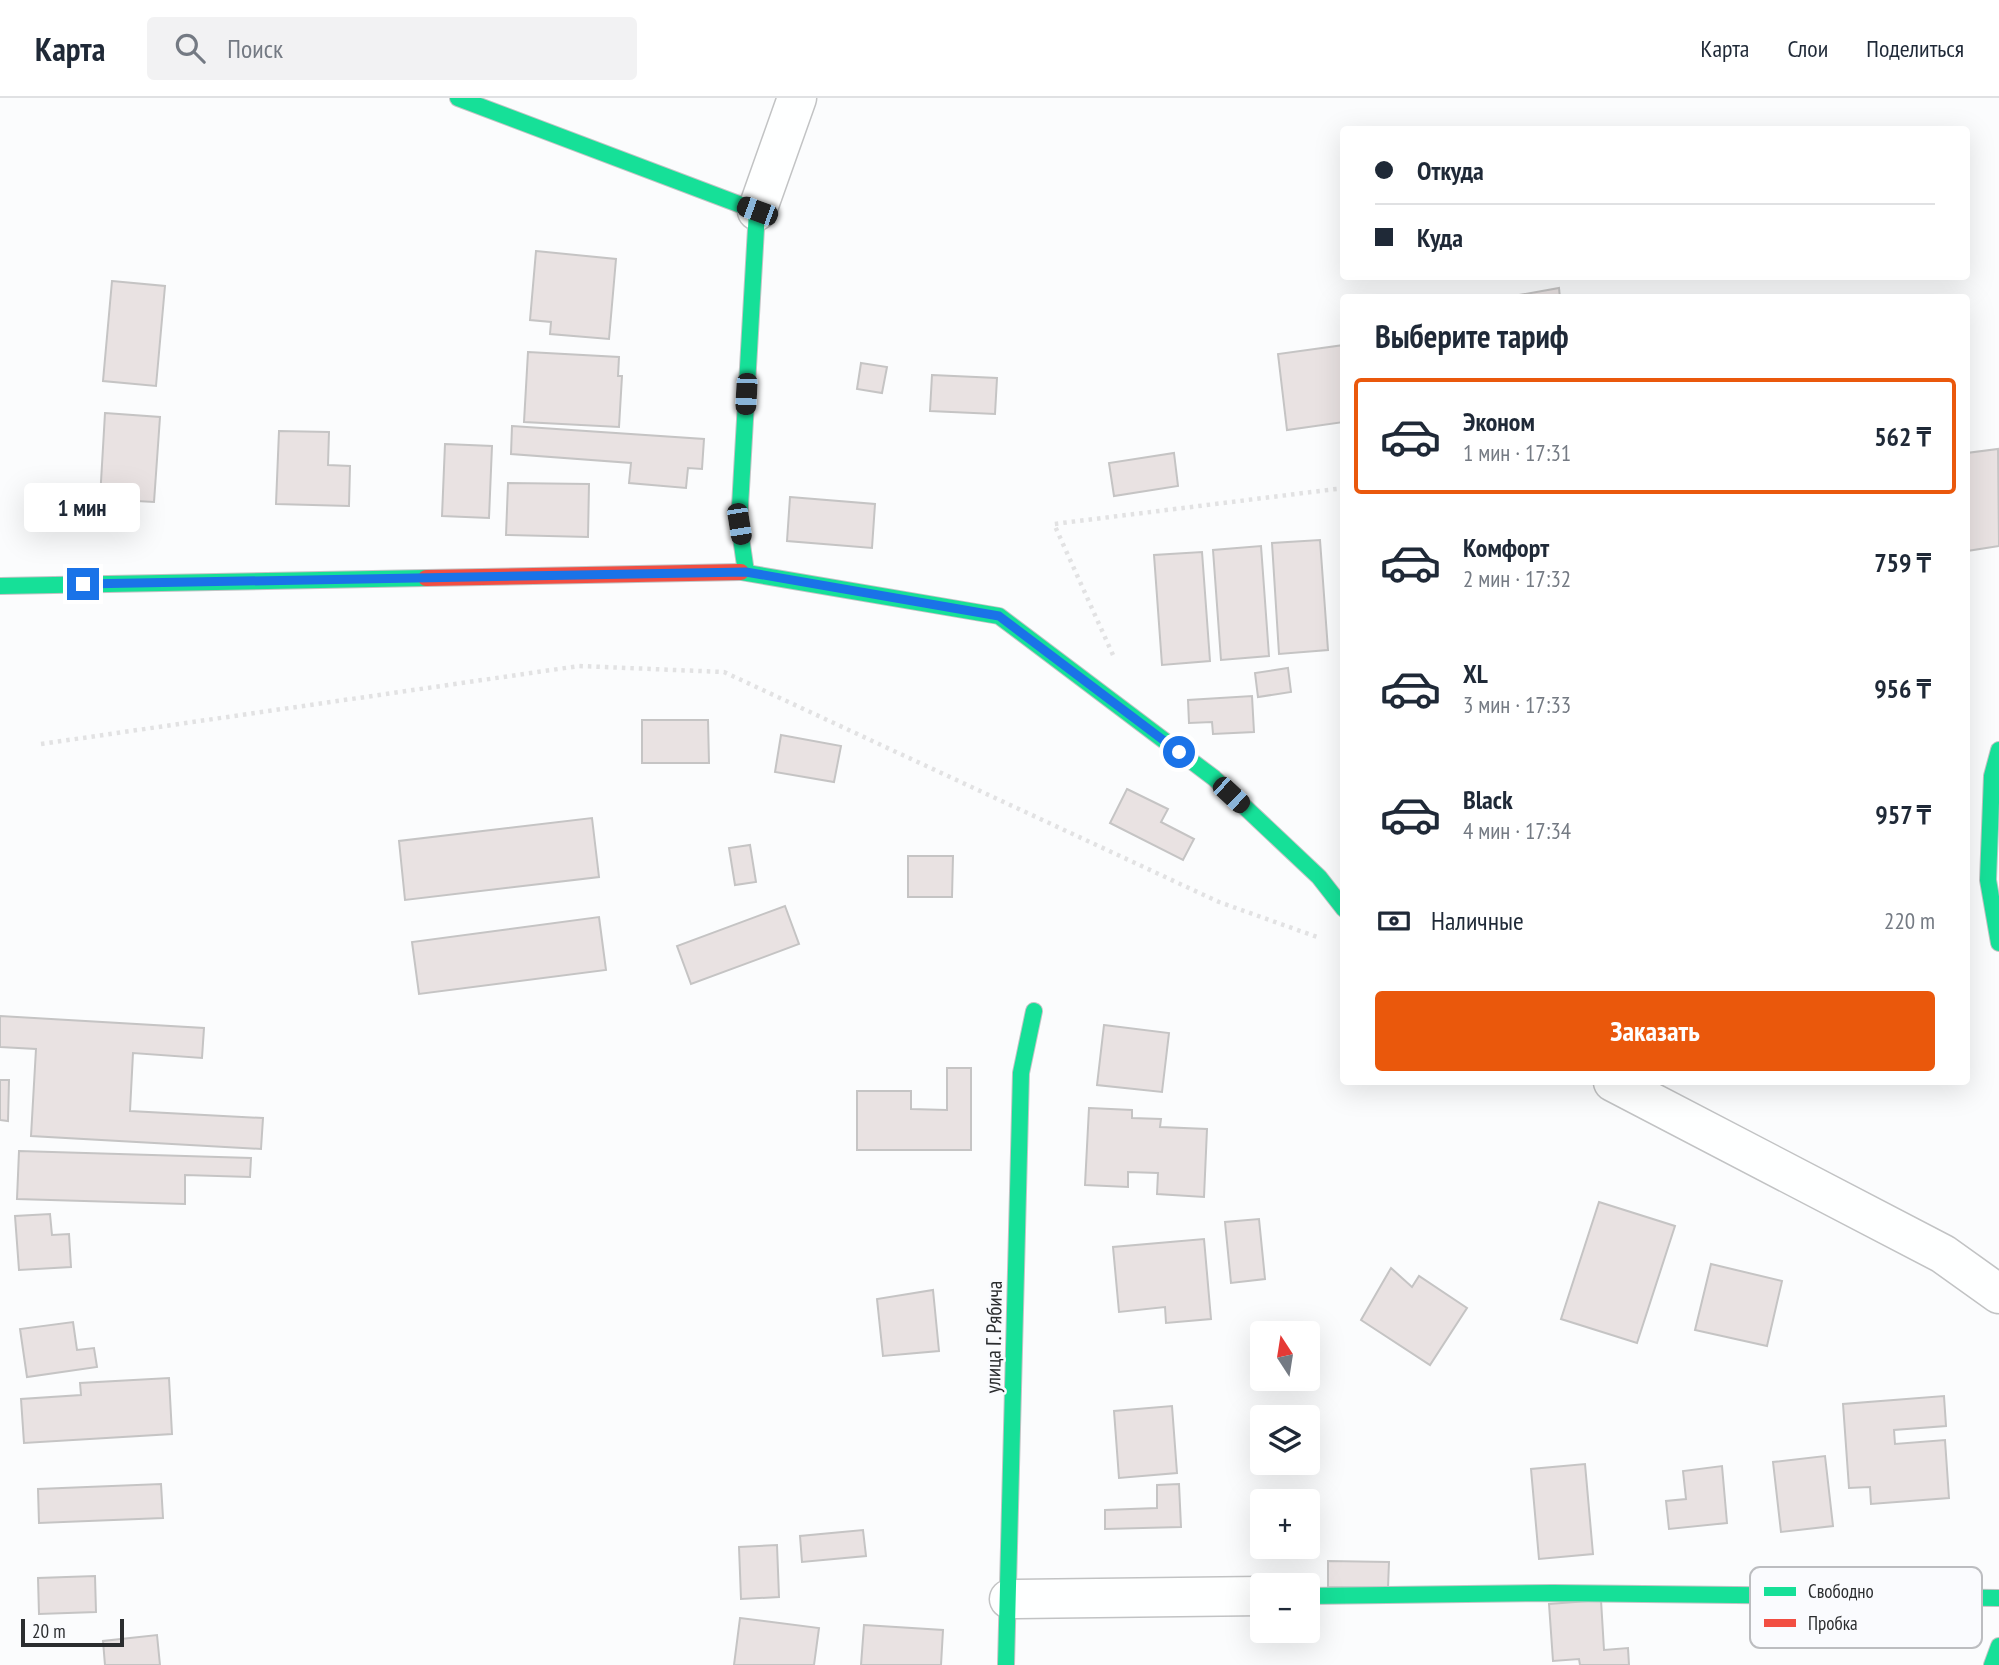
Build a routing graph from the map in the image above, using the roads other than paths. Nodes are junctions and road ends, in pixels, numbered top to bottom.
1 (797, 98) edge
2 (477, 102) edge
3 (757, 211) junction
4 (746, 572) junction
5 (0, 586) edge
6 (1999, 750) edge
7 (1340, 904) edge
8 (1999, 943) edge
9 (1034, 1011) dead end
10 (1619, 1085) edge
11 (1999, 1294) edge
12 (1750, 1595) edge
13 (1250, 1596) edge
14 (1320, 1596) edge
15 (1009, 1599) junction
16 (1999, 1646) edge
17 (1006, 1665) edge
18 (1992, 1665) edge

1 - 3 street
2 - 3 street
3 - 4 street
4 - 5 street
4 - 7 street
6 - 8 street
9 - 15 street, улица Г. Рябича
10 - 11 street
12 - 14 street
13 - 15 street
15 - 17 street, улица Г. Рябича
16 - 18 street

